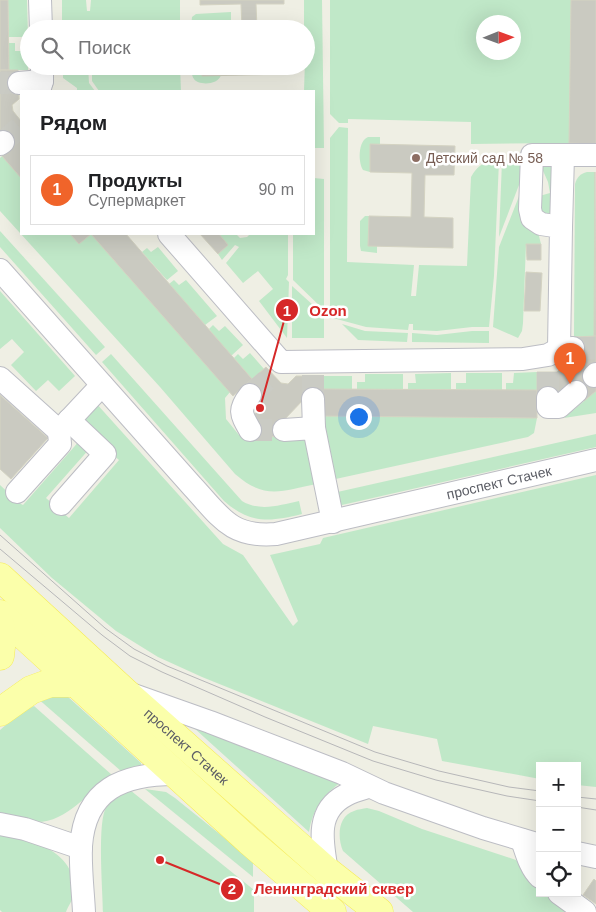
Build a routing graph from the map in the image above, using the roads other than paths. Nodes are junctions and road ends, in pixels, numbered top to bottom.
1 (40, 0) edge
2 (41, 20) edge
3 (41, 79) edge
4 (19, 82) tunnel mouth
5 (596, 155) edge
6 (563, 156) junction
7 (560, 227) junction
8 (170, 235) edge
9 (0, 270) edge
10 (0, 378) edge
11 (102, 385) junction
12 (576, 392) dead end
13 (250, 395) tunnel mouth
14 (548, 398) dead end
15 (313, 400) tunnel mouth
16 (64, 425) junction
17 (314, 428) junction
18 (250, 430) dead end
19 (284, 430) tunnel mouth
20 (596, 460) edge
21 (17, 492) dead end
22 (61, 504) dead end
23 (333, 522) junction
24 (0, 577) edge
25 (0, 614) edge
26 (0, 625) edge
27 (0, 656) edge
28 (76, 683) junction
29 (125, 692) junction
30 (0, 712) edge
31 (175, 774) junction
32 (368, 786) junction
33 (0, 824) edge
34 (531, 842) edge
35 (81, 848) junction
36 (536, 874) edge
37 (336, 879) junction
38 (564, 897) edge
39 (323, 905) edge
40 (84, 912) edge
41 (379, 912) edge
42 (585, 912) edge

1 - 2 street
3 - 4 street
5 - 6 street
6 - 7 street
6 - 7 street
7 - 8 street
9 - 11 street
10 - 16 street
11 - 16 street
11 - 23 street, проспект Стачек
12 - 14 street
13 - 18 street
15 - 17 street
16 - 21 street
16 - 22 street
17 - 19 street
17 - 23 street
20 - 23 street, проспект Стачек
24 - 29 main road, проспект Стачек
25 - 28 main road, проспект Стачек
26 - 27 main road
28 - 30 main road
28 - 31 main road, проспект Стачек
29 - 32 street
29 - 37 main road, проспект Стачек
31 - 35 street
31 - 39 main road, проспект Стачек
32 - 34 street
32 - 37 street
33 - 35 street
34 - 36 street
35 - 40 street
37 - 41 main road, проспект Стачек
38 - 42 street

